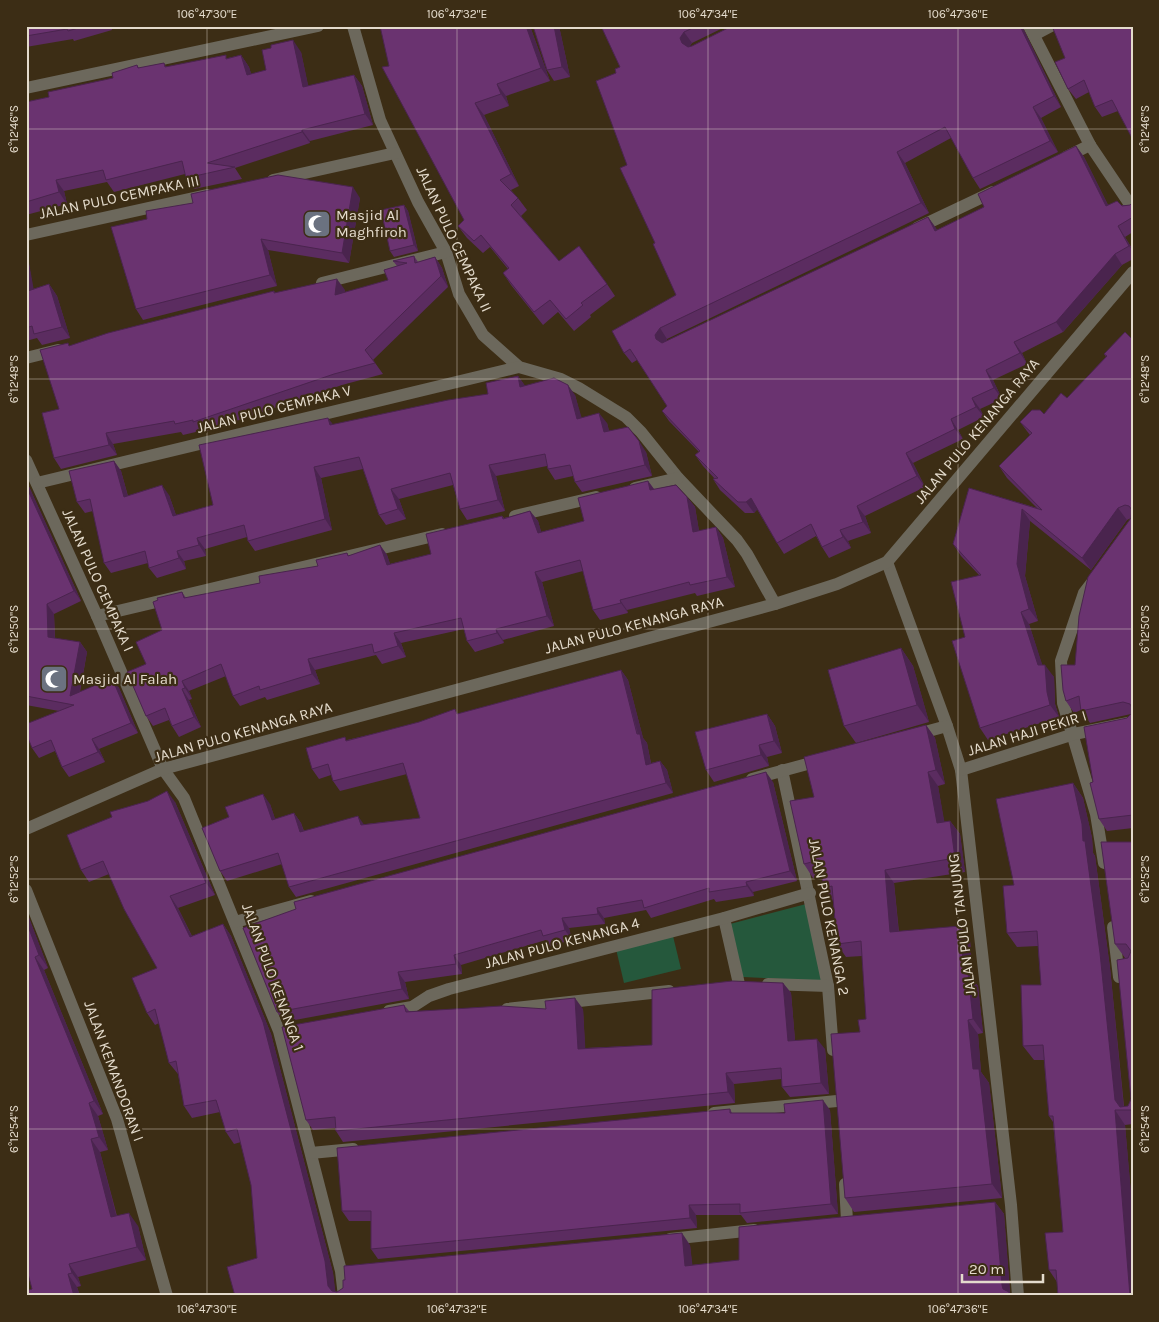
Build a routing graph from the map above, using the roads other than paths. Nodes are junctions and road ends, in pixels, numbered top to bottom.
1 (318, 26) edge
2 (353, 26) edge
3 (1051, 26) edge
4 (1032, 30) edge
5 (26, 88) edge
6 (1090, 145) junction
7 (395, 153) junction
8 (1055, 162) edge
9 (259, 183) edge
10 (1001, 188) edge
11 (220, 192) edge
12 (1133, 209) edge
13 (26, 235) edge
14 (903, 235) edge
15 (446, 252) junction
16 (1133, 272) edge
17 (312, 286) edge
18 (74, 346) edge
19 (26, 358) edge
20 (519, 367) junction
21 (26, 460) edge
22 (678, 478) junction
23 (36, 483) junction
24 (504, 519) edge
25 (456, 531) edge
26 (887, 562) junction
27 (1100, 570) edge
28 (775, 604) junction
29 (97, 616) junction
30 (1133, 722) edge
31 (948, 726) junction
32 (1074, 734) junction
33 (904, 738) edge
34 (838, 755) edge
35 (163, 769) junction
36 (782, 770) junction
37 (961, 770) junction
38 (744, 781) edge
39 (26, 830) edge
40 (1117, 847) edge
41 (1102, 848) junction
42 (1106, 876) edge
43 (26, 890) edge
44 (810, 892) junction
45 (322, 898) edge
46 (1111, 912) edge
47 (724, 918) junction
48 (235, 922) junction
49 (1133, 966) edge
50 (1118, 967) junction
51 (828, 986) junction
52 (1120, 986) edge
53 (682, 990) edge
54 (412, 1007) junction
55 (491, 1010) edge
56 (426, 1012) edge
57 (374, 1014) edge
58 (834, 1062) edge
59 (698, 1114) edge
60 (839, 1118) edge
61 (371, 1147) edge
62 (311, 1153) junction
63 (844, 1172) edge
64 (1010, 1205) junction
65 (996, 1207) edge
66 (847, 1221) edge
67 (768, 1229) edge
68 (659, 1240) edge
69 (166, 1296) edge
70 (344, 1296) edge
71 (1018, 1296) edge

1 - 5 street
2 - 7 street, JALAN PULO CEMPAKA II
3 - 4 street
4 - 6 street
6 - 8 street
6 - 12 street
7 - 9 street
7 - 15 street, JALAN PULO CEMPAKA II
10 - 14 street
11 - 13 street, JALAN PULO CEMPAKA III
15 - 17 street
15 - 20 street, JALAN PULO CEMPAKA II
16 - 26 street, JALAN PULO KENANGA RAYA
18 - 19 street
20 - 22 street, JALAN PULO CEMPAKA II
20 - 23 street, JALAN PULO CEMPAKA V
21 - 23 street, JALAN PULO CEMPAKA I
22 - 24 street
22 - 28 street, JALAN PULO CEMPAKA II
23 - 29 street, JALAN PULO CEMPAKA I
25 - 29 street
26 - 28 street, JALAN PULO KENANGA RAYA
26 - 31 street, JALAN PULO TANJUNG
27 - 32 street
28 - 35 street, JALAN PULO KENANGA RAYA
29 - 35 street, JALAN PULO CEMPAKA I
30 - 32 street, JALAN HAJI PEKIR I
31 - 33 street
31 - 37 street, JALAN PULO TANJUNG
32 - 37 street, JALAN HAJI PEKIR I
32 - 41 street
34 - 36 street
35 - 39 street, JALAN PULO KENANGA RAYA
35 - 48 street, JALAN PULO KENANGA 1
36 - 38 street
36 - 44 street, JALAN PULO KENANGA 2
37 - 64 street, JALAN PULO TANJUNG
40 - 41 street
41 - 42 street
43 - 69 street, JALAN KEMANDORAN I
44 - 47 street, JALAN PULO KENANGA 4
44 - 51 street, JALAN PULO KENANGA 2
45 - 48 street
46 - 50 street
47 - 51 street
47 - 54 street, JALAN PULO KENANGA 4
48 - 62 street, JALAN PULO KENANGA 1
49 - 50 street
50 - 52 street
51 - 58 street, JALAN PULO KENANGA 2
53 - 55 street
54 - 56 street
54 - 57 street, JALAN PULO KENANGA 4
59 - 60 street
61 - 62 street
62 - 70 street, JALAN PULO KENANGA 1
63 - 66 street
64 - 65 street
64 - 71 street, JALAN PULO TANJUNG
67 - 68 street

